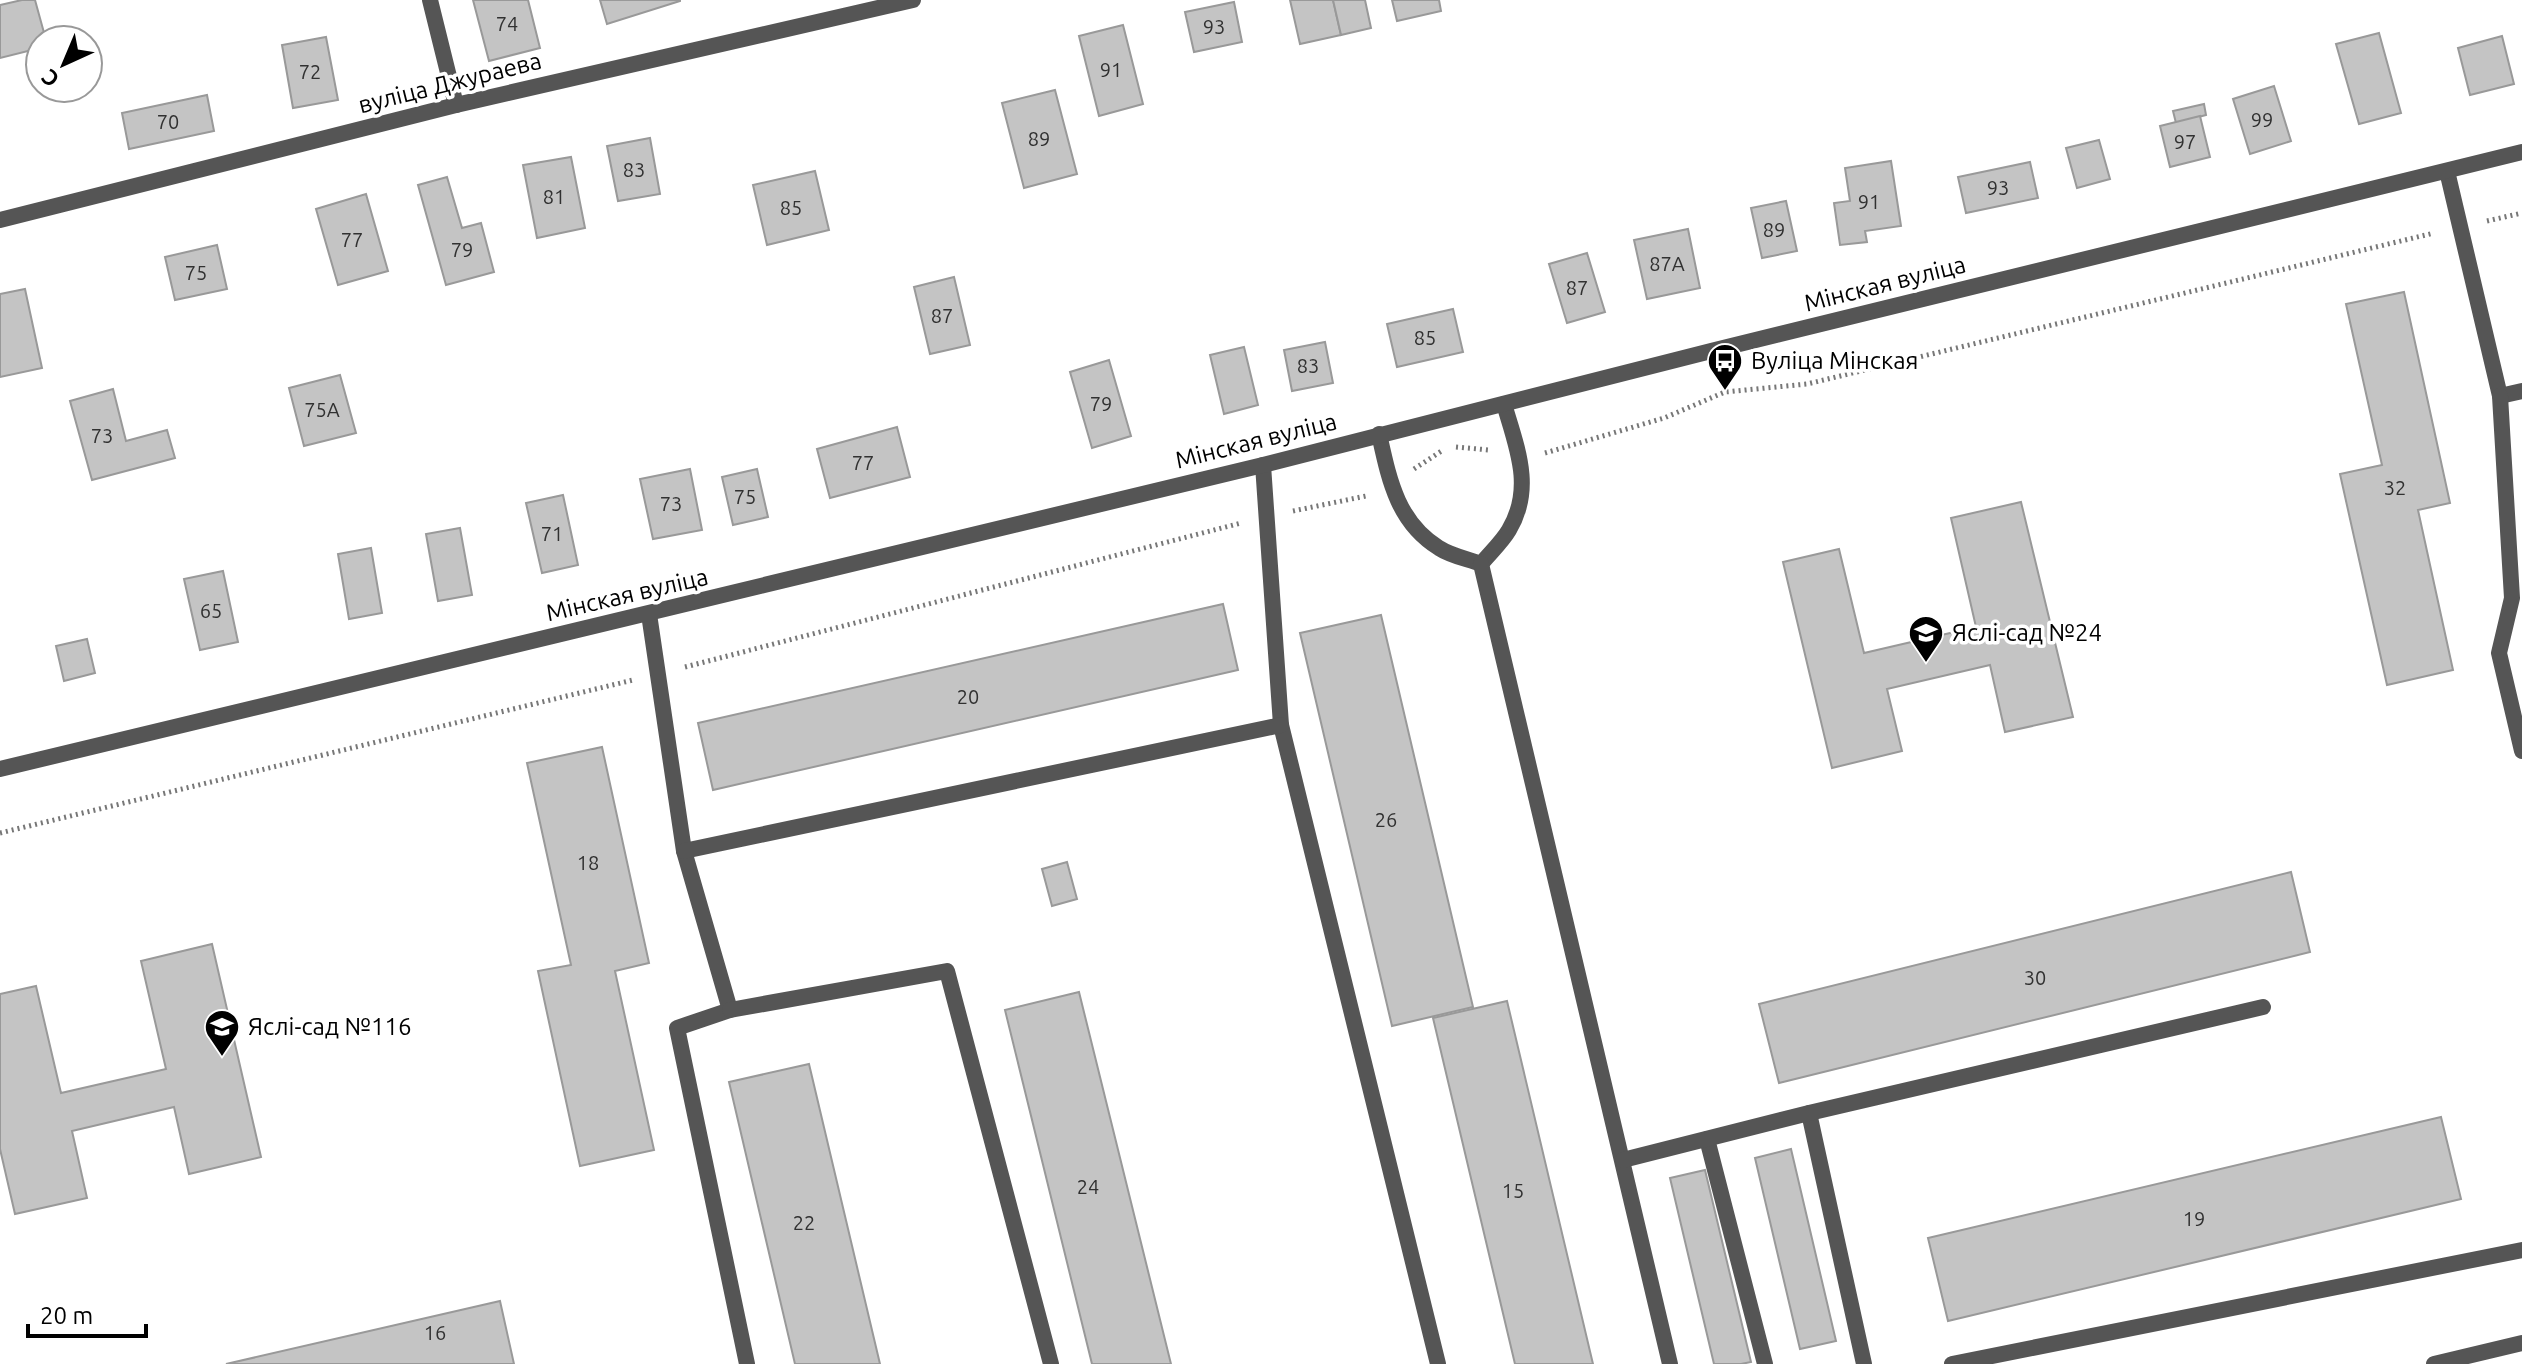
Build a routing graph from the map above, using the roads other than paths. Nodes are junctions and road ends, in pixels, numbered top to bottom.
1 (430, 0) edge
2 (913, 0) edge
3 (456, 105) junction
4 (2522, 152) edge
5 (2447, 171) junction
6 (0, 220) edge
7 (2522, 391) edge
8 (2500, 396) junction
9 (1504, 404) junction
10 (1379, 434) junction
11 (1263, 465) junction
12 (1481, 564) junction
13 (2517, 597) edge
14 (649, 614) junction
15 (1281, 725) junction
16 (2522, 751) edge
17 (0, 769) edge
18 (684, 851) junction
19 (2263, 1007) dead end
20 (730, 1010) junction
21 (1809, 1113) junction
22 (1707, 1139) junction
23 (1623, 1160) junction
24 (2522, 1250) edge
25 (2522, 1343) edge
26 (1980, 1360) edge
27 (747, 1364) edge
28 (1051, 1364) edge
29 (1438, 1364) edge
30 (1670, 1364) edge
31 (1765, 1364) edge
32 (1864, 1364) edge
33 (1952, 1364) edge
34 (2434, 1364) edge

1 - 3 street
2 - 3 street, вуліца Джураева
3 - 6 street, вуліца Джураева
4 - 5 street, Мінская вуліца
5 - 8 street
5 - 9 street, Мінская вуліца
7 - 8 street
8 - 13 street
9 - 10 street, Мінская вуліца
9 - 12 street
10 - 11 street, Мінская вуліца
10 - 12 street
11 - 14 street, Мінская вуліца
11 - 15 street
12 - 23 street
13 - 16 street
14 - 17 street, Мінская вуліца
14 - 18 street
15 - 18 street
15 - 29 street
18 - 20 street
19 - 21 street
20 - 27 street
20 - 28 street
21 - 22 street
21 - 32 street
22 - 23 street
22 - 31 street
23 - 30 street
24 - 26 street
25 - 34 street
26 - 33 street

